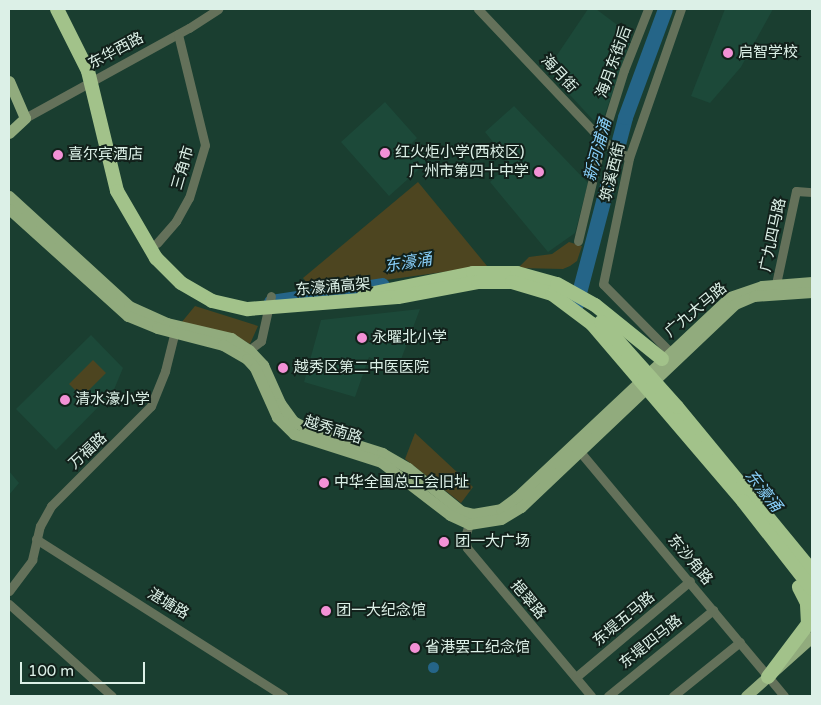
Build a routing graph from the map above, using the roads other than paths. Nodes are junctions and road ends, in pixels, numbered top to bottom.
1 (57, 9) edge
2 (218, 9) edge
3 (478, 9) edge
4 (648, 9) edge
5 (681, 9) edge
6 (178, 34) junction
7 (9, 81) edge
8 (9, 96) edge
9 (25, 118) junction
10 (9, 126) edge
11 (9, 133) edge
12 (605, 142) junction
13 (626, 156) junction
14 (812, 192) edge
15 (9, 196) edge
16 (9, 209) edge
17 (578, 241) dead end
18 (157, 243) dead end
19 (812, 282) edge
20 (776, 284) junction
21 (812, 292) edge
22 (271, 296) dead end
23 (320, 304) junction
24 (176, 329) junction
25 (249, 350) junction
26 (666, 359) junction
27 (639, 389) junction
28 (576, 447) junction
29 (471, 519) junction
30 (36, 539) junction
31 (812, 571) edge
32 (690, 581) junction
33 (806, 588) edge
34 (9, 591) edge
35 (9, 604) edge
36 (713, 610) junction
37 (811, 637) edge
38 (740, 642) junction
39 (576, 677) junction
40 (768, 677) junction
41 (105, 694) edge
42 (284, 696) edge
43 (591, 696) edge
44 (608, 696) edge
45 (673, 696) edge
46 (746, 696) edge
47 (784, 696) edge

1 - 23 highway, 东濠涌高架, bridge
1 - 27 highway, 东濠涌高架, bridge
2 - 6 street, 东华西路
3 - 12 street, 海月街
4 - 12 street, 海月东街后
5 - 13 street, 筑溪西街
6 - 9 street, 东华西路
6 - 18 street, 三角市
7 - 9 main road
8 - 9 main road
9 - 10 main road
9 - 11 main road
12 - 13 street, 海月街
12 - 17 street, 海月东街后
13 - 26 street, 筑溪西街
14 - 20 street, 广九四马路
15 - 24 main road, 越秀南路
16 - 24 main road, 越秀南路
19 - 20 main road, 广九大马路
20 - 26 main road, 广九大马路
21 - 26 main road, 广九大马路
22 - 25 street
23 - 26 highway, bridge
23 - 31 highway, 东濠涌高架, bridge
24 - 25 main road, 越秀南路
24 - 29 main road, 越秀南路
24 - 30 street, 万福路
25 - 29 main road, 越秀南路
26 - 27 main road, bridge
27 - 28 main road
27 - 33 highway, 东濠涌高架, bridge
28 - 29 main road
28 - 32 street, 东沙角路
29 - 39 street, 挹翠路
30 - 34 street, 万福路
30 - 42 street, 湛塘路
32 - 36 street, 东沙角路
32 - 39 street, 东堤五马路
33 - 40 highway, 东濠涌高架
35 - 41 street
36 - 38 street, 东沙角路
36 - 44 street, 东堤四马路
37 - 40 main road
38 - 40 street, 东沙角路
38 - 45 street
39 - 43 street, 挹翠路
40 - 46 main road
40 - 47 street, 东沙角路

